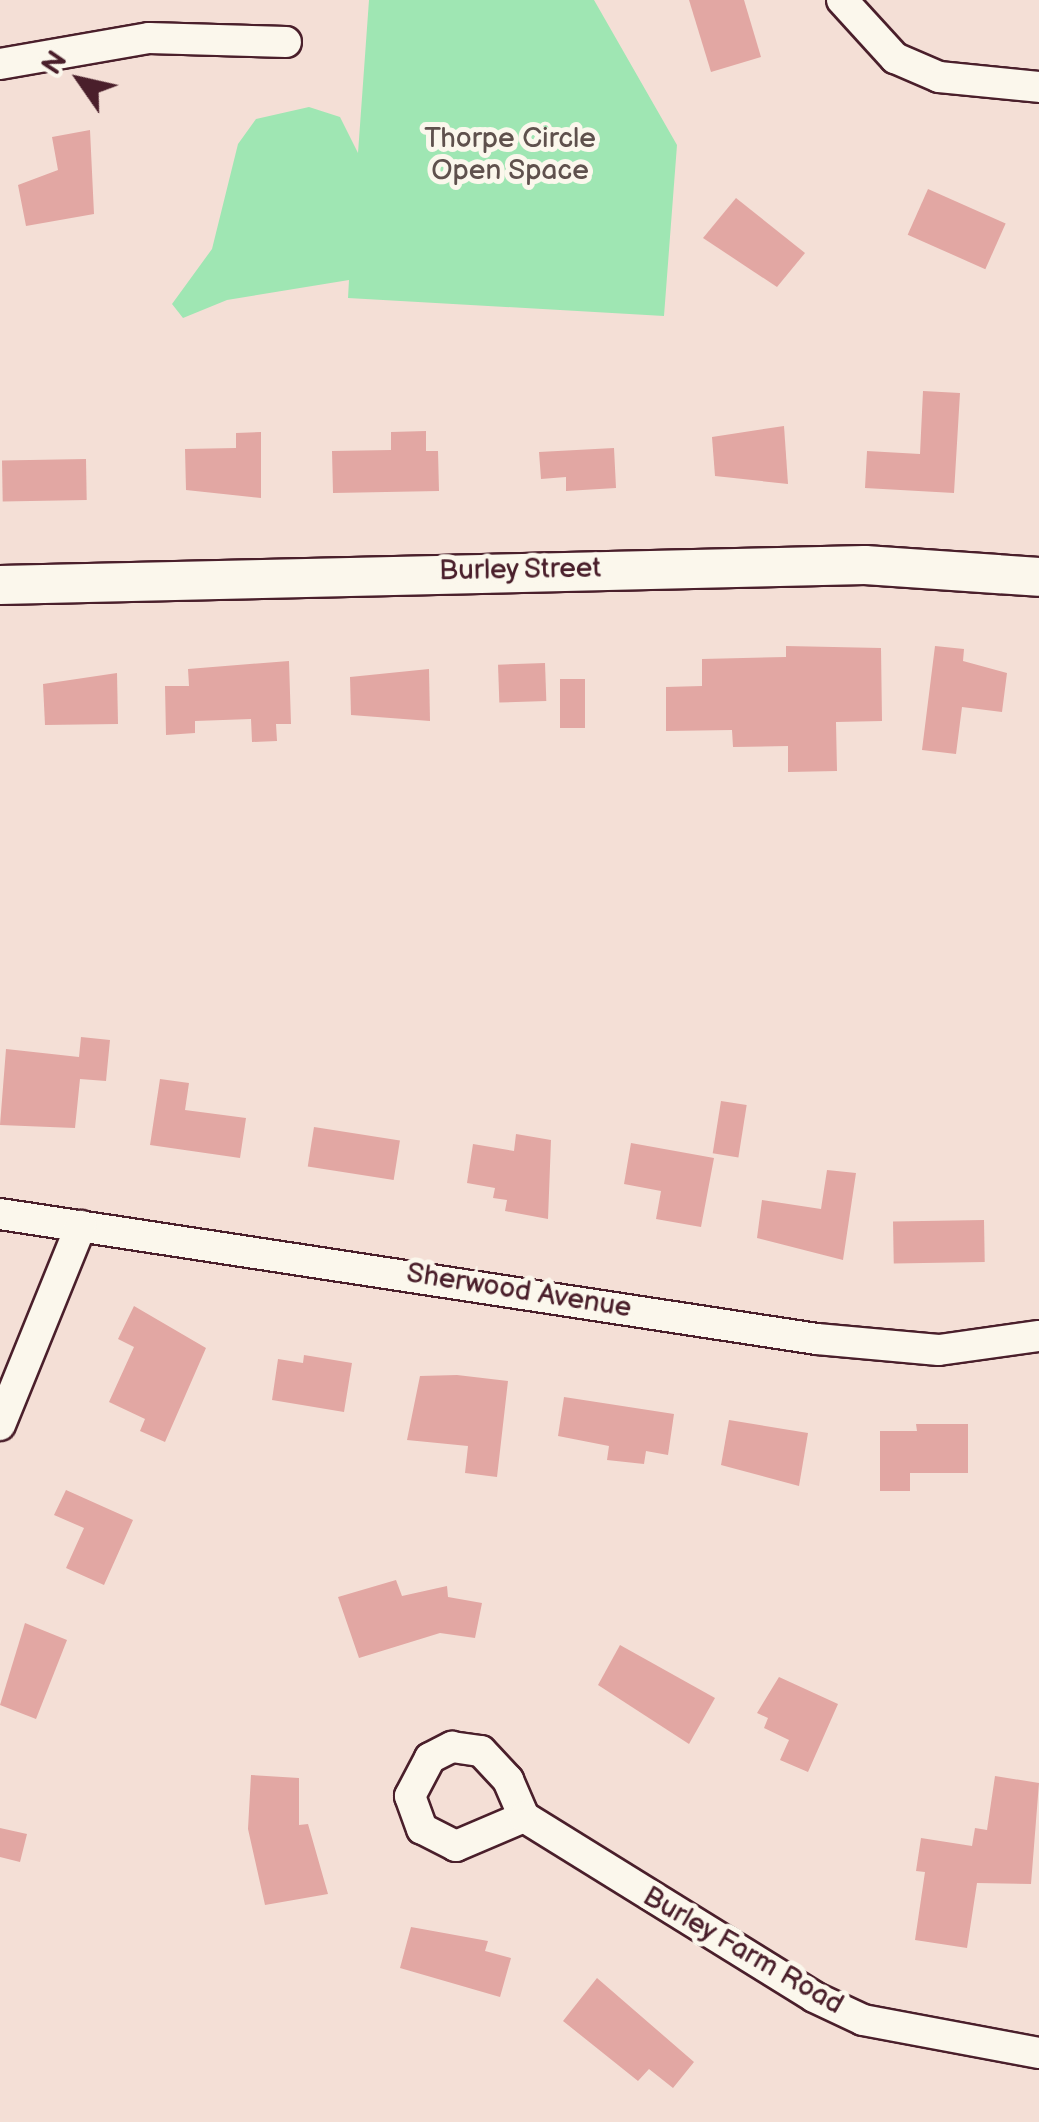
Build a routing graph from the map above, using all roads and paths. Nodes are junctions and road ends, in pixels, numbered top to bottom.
1 (842, 0) edge
2 (286, 42) dead end
3 (0, 64) edge
4 (1039, 86) edge
5 (1039, 577) edge
6 (0, 586) edge
7 (0, 1214) edge
8 (82, 1226) junction
9 (1039, 1336) edge
10 (0, 1425) edge
11 (524, 1817) dead end
12 (1039, 2053) edge

1 - 4 street
2 - 3 street
5 - 6 main road, Burley Street
7 - 8 street, Sherwood Avenue
8 - 9 street, Sherwood Avenue
8 - 10 street
11 - 12 street, Burley Farm Road

